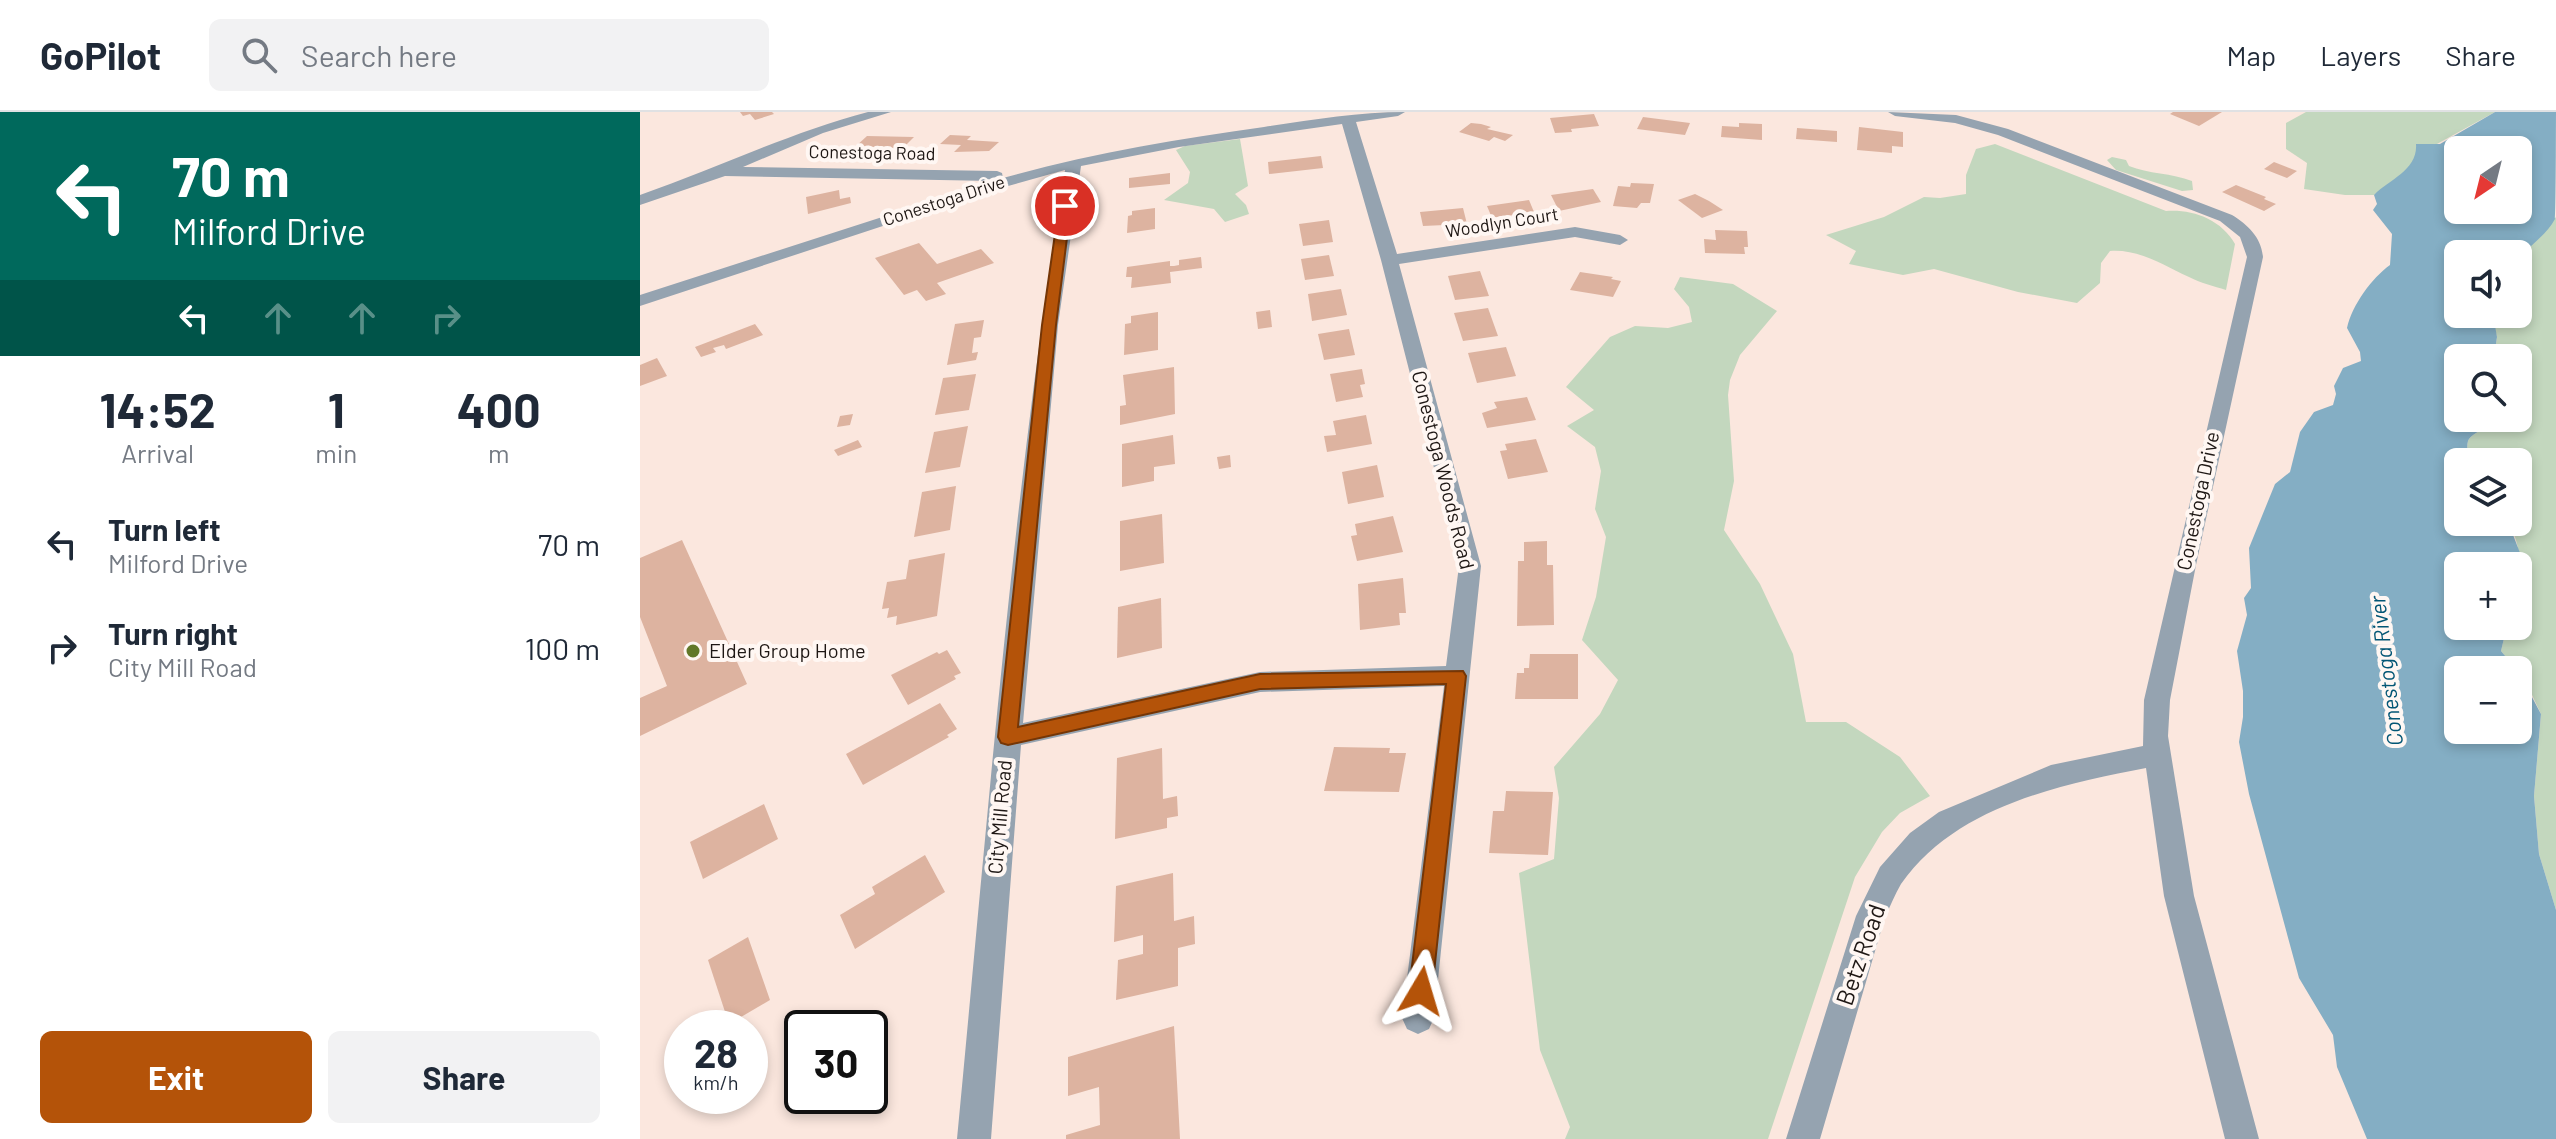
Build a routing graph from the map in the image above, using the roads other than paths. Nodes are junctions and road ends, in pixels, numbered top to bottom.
1 (884, 112) edge
2 (1398, 112) edge
3 (1895, 112) edge
4 (1335, 118) edge
5 (1074, 163) junction
6 (724, 171) junction
7 (1020, 177) junction
8 (640, 200) edge
9 (1620, 240) dead end
10 (1390, 260) junction
11 (640, 301) edge
12 (1457, 676) junction
13 (1008, 737) junction
14 (2156, 755) junction
15 (1418, 1018) dead end
16 (974, 1139) edge
17 (1803, 1139) edge
18 (2242, 1139) edge

1 - 6 street
2 - 4 street, Conestoga Drive
3 - 14 street, Conestoga Drive
4 - 5 street, Conestoga Drive
4 - 10 street, Conestoga Woods Road
5 - 7 street, Conestoga Drive
5 - 13 street, City Mill Road
6 - 7 street, Conestoga Road
6 - 8 street
7 - 11 street, Conestoga Drive
9 - 10 street, Woodlyn Court
10 - 12 street, Conestoga Woods Road
12 - 13 street
12 - 15 street, Conestoga Woods Road
13 - 16 street, City Mill Road
14 - 17 street, Betz Road
14 - 18 street, Conestoga Drive

